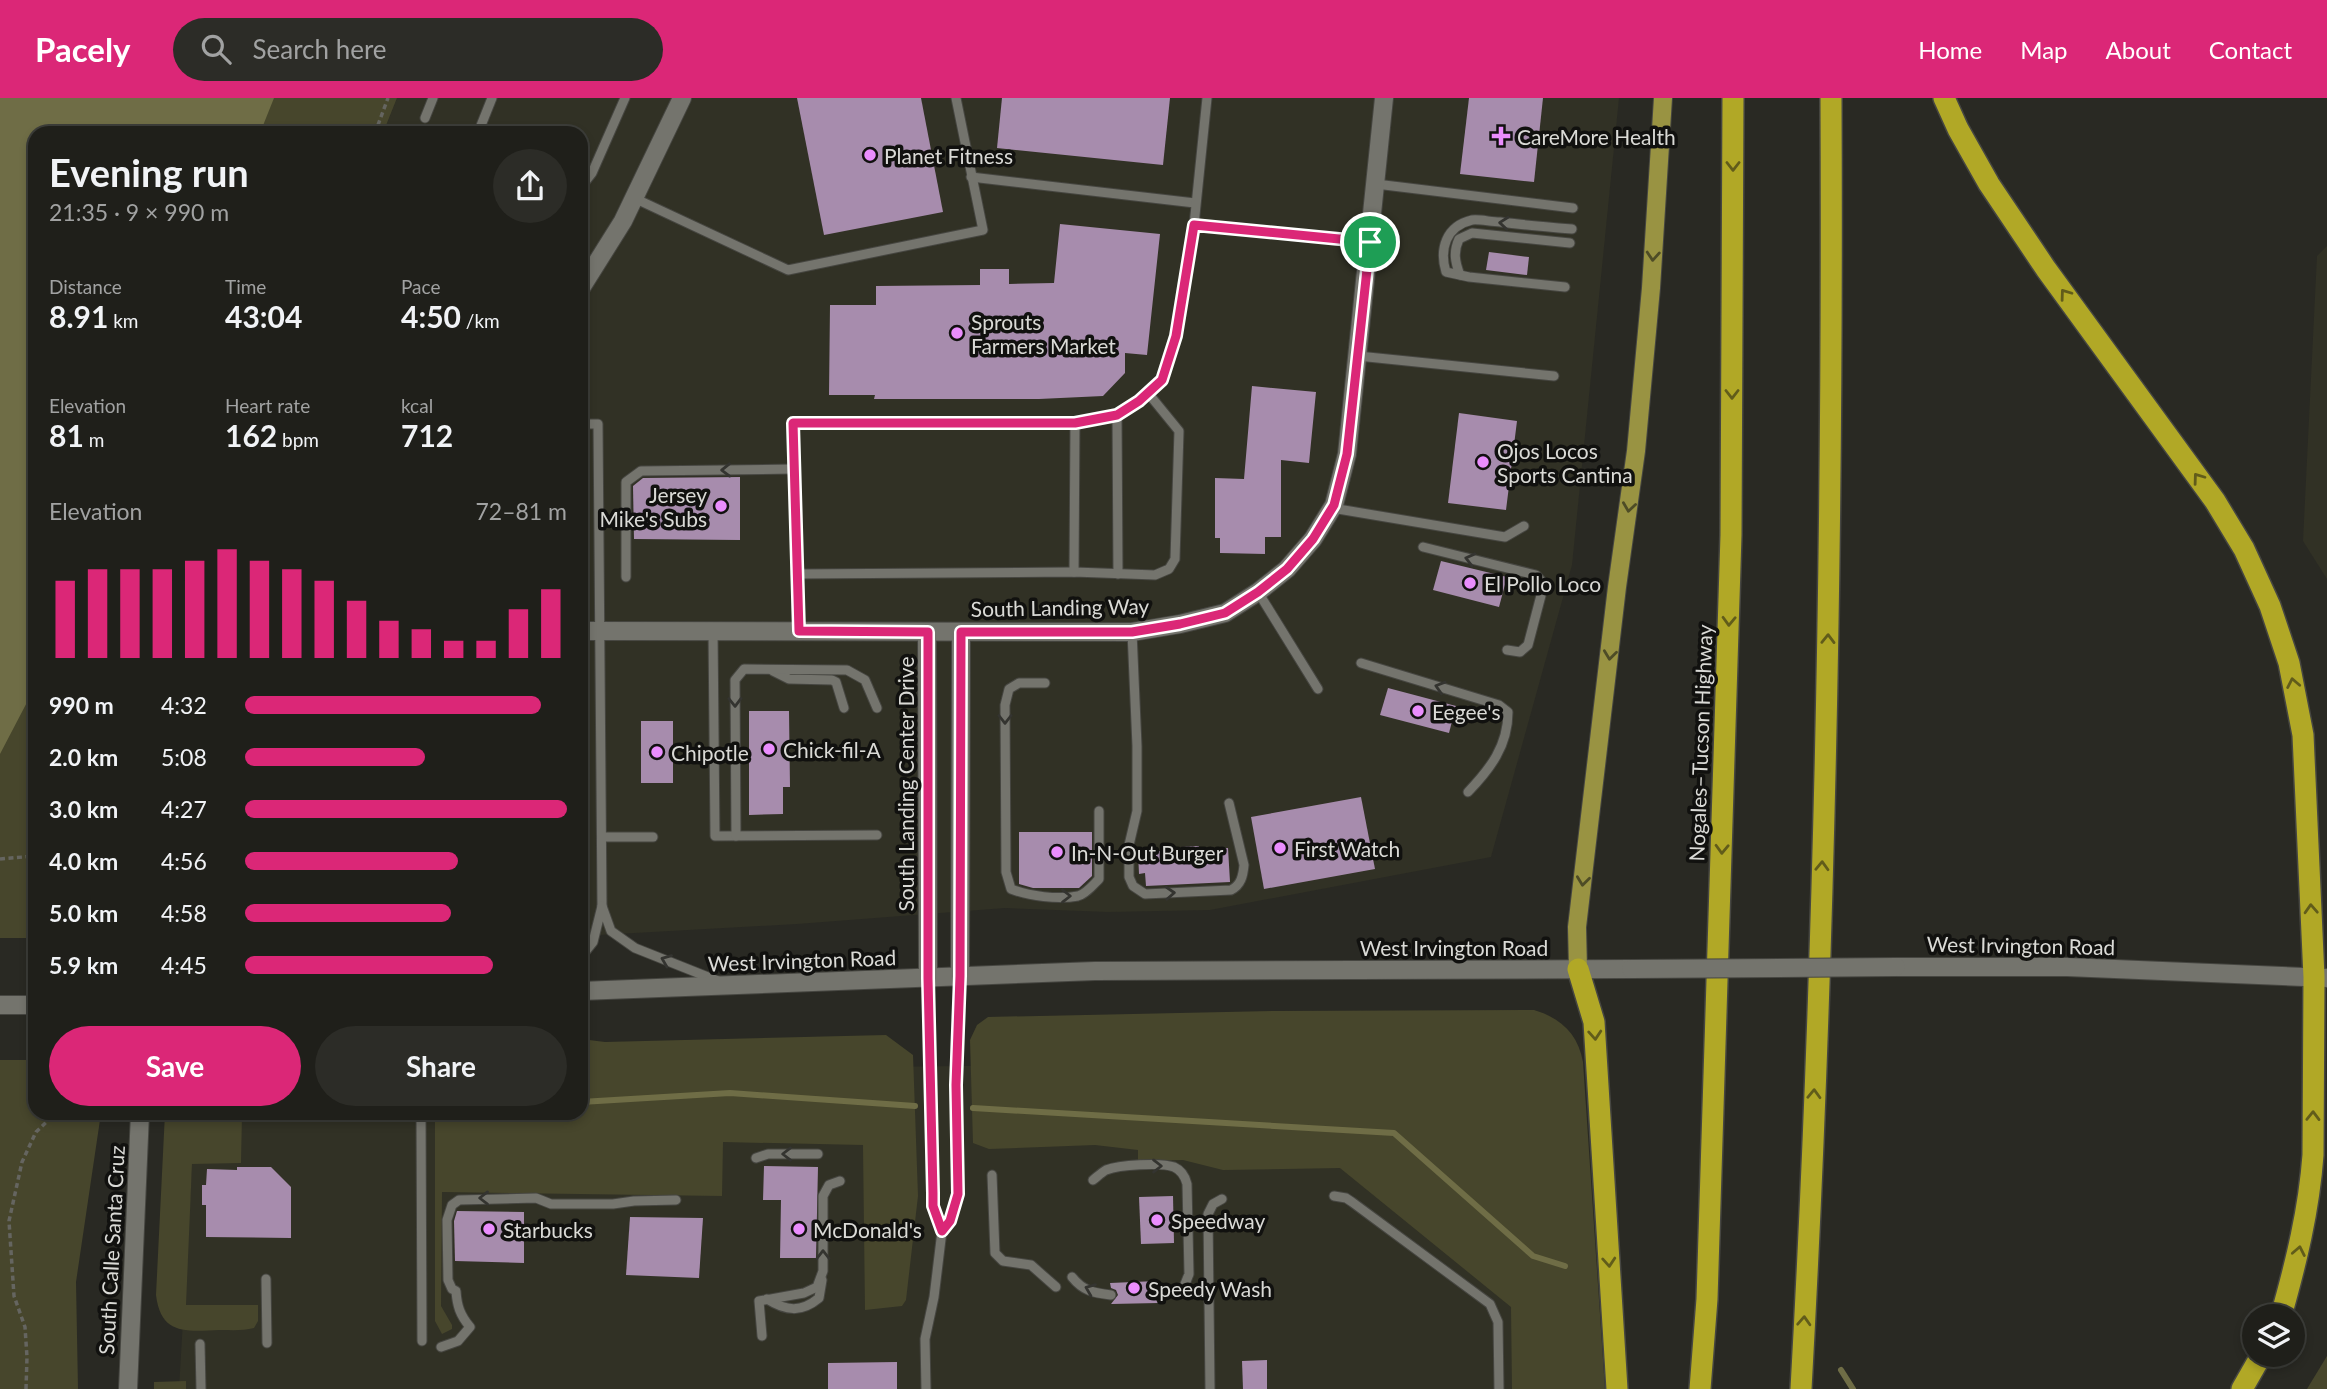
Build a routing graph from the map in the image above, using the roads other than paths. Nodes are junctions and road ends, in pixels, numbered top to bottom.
1 (433, 98) edge
2 (492, 98) edge
3 (625, 98) edge
4 (682, 98) edge
5 (956, 98) edge
6 (1207, 98) edge
7 (1384, 98) edge
8 (1663, 98) edge
9 (1733, 98) edge
10 (1831, 98) edge
11 (1944, 98) edge
12 (425, 118) dead end
13 (481, 126) edge
14 (971, 177) junction
15 (588, 178) edge
16 (1376, 184) junction
17 (634, 198) junction
18 (1195, 203) junction
19 (1573, 208) dead end
20 (1194, 225) junction
21 (1572, 229) dead end
22 (1370, 242) junction
23 (1570, 243) dead end
24 (1460, 275) junction
25 (588, 277) edge
26 (1564, 287) dead end
27 (1358, 356) junction
28 (1554, 376) dead end
29 (1148, 393) junction
30 (1117, 415) junction
31 (1075, 423) junction
32 (588, 424) edge
33 (794, 469) junction
34 (1332, 508) junction
35 (1524, 526) dead end
36 (1423, 547) dead end
37 (1074, 572) junction
38 (796, 574) junction
39 (1118, 574) junction
40 (626, 577) dead end
41 (1258, 592) junction
42 (588, 631) edge
43 (600, 631) junction
44 (713, 631) junction
45 (799, 631) junction
46 (928, 632) junction
47 (961, 632) junction
48 (1132, 632) junction
49 (1507, 650) dead end
50 (1361, 663) dead end
51 (770, 669) junction
52 (1045, 683) dead end
53 (1318, 689) dead end
54 (844, 708) dead end
55 (877, 708) dead end
56 (1468, 792) dead end
57 (1229, 803) dead end
58 (1100, 811) dead end
59 (877, 835) dead end
60 (653, 836) dead end
61 (736, 836) junction
62 (602, 837) junction
63 (602, 906) junction
64 (588, 948) edge
65 (1578, 969) junction
66 (960, 976) junction
67 (928, 978) junction
68 (2320, 978) edge
69 (729, 985) junction
70 (588, 991) edge
71 (0, 1005) edge
72 (28, 1005) edge
73 (140, 1120) edge
74 (421, 1120) edge
75 (818, 1154) dead end
76 (756, 1158) dead end
77 (992, 1175) dead end
78 (840, 1181) dead end
79 (1093, 1181) dead end
80 (1334, 1196) dead end
81 (1222, 1199) dead end
82 (676, 1200) dead end
83 (942, 1231) junction
84 (1072, 1277) dead end
85 (266, 1279) dead end
86 (1056, 1287) dead end
87 (1158, 1293) dead end
88 (1111, 1295) dead end
89 (2284, 1304) edge
90 (762, 1336) dead end
91 (422, 1341) dead end
92 (267, 1343) dead end
93 (200, 1344) dead end
94 (441, 1347) dead end
95 (2255, 1367) edge
96 (128, 1389) edge
97 (201, 1389) edge
98 (926, 1389) edge
99 (1210, 1389) edge
100 (1499, 1389) edge
101 (1617, 1389) edge
102 (1700, 1389) edge
103 (1801, 1389) edge
104 (2242, 1389) edge

1 - 12 lane
2 - 13 lane
3 - 15 lane
4 - 17 street
5 - 14 lane
6 - 18 lane
7 - 16 street, South Landing Way
8 -> 65 main road
9 -> 102 highway, Nogales–Tucson Highway
103 -> 10 highway
68 -> 11 highway
14 - 17 lane
14 - 18 lane
16 - 19 lane
16 - 22 street, South Landing Way
17 - 25 street
18 - 20 lane
20 - 22 lane
20 - 29 lane
21 -> 24 lane
22 - 27 street, South Landing Way
23 - 24 lane
24 - 26 lane
27 - 28 lane
27 - 34 street, South Landing Way
29 - 30 lane
29 - 39 lane
30 - 31 lane
30 - 39 lane
31 - 33 lane
31 - 37 lane
32 - 43 lane
33 - 38 lane
33 -> 40 lane
34 - 35 lane
34 - 41 street, South Landing Way
49 -> 36 lane
37 - 38 lane
37 - 39 lane
38 - 45 lane
41 - 48 street, South Landing Way
41 - 53 lane
42 - 43 street, South Landing Way
43 - 44 street, South Landing Way
43 - 62 lane
44 - 45 street, South Landing Way
44 - 61 lane
45 - 46 street, South Landing Way
46 - 47 street, South Landing Way
46 - 67 street, South Landing Center Drive
47 - 48 street, South Landing Way
47 - 66 street
48 -> 57 lane
56 -> 50 lane
51 - 54 lane
51 - 55 lane
51 -> 61 lane
52 -> 58 lane
59 - 61 lane
60 - 62 lane
62 - 63 lane
63 - 64 lane
69 -> 63 lane
65 - 66 street, West Irvington Road
65 - 68 street, West Irvington Road, bridge
65 -> 101 highway
66 - 67 street, West Irvington Road
66 - 83 lane
67 - 69 street, West Irvington Road
67 - 83 lane
89 -> 68 highway
69 - 70 street, West Irvington Road
71 - 72 street
73 - 96 street, South Calle Santa Cruz
74 - 91 lane
75 -> 76 lane
77 - 86 lane
90 -> 78 lane
79 -> 87 lane
80 - 100 lane
81 - 99 lane
82 -> 94 lane
83 - 98 lane
88 -> 84 lane
85 - 92 lane
93 - 97 lane
95 - 104 highway

